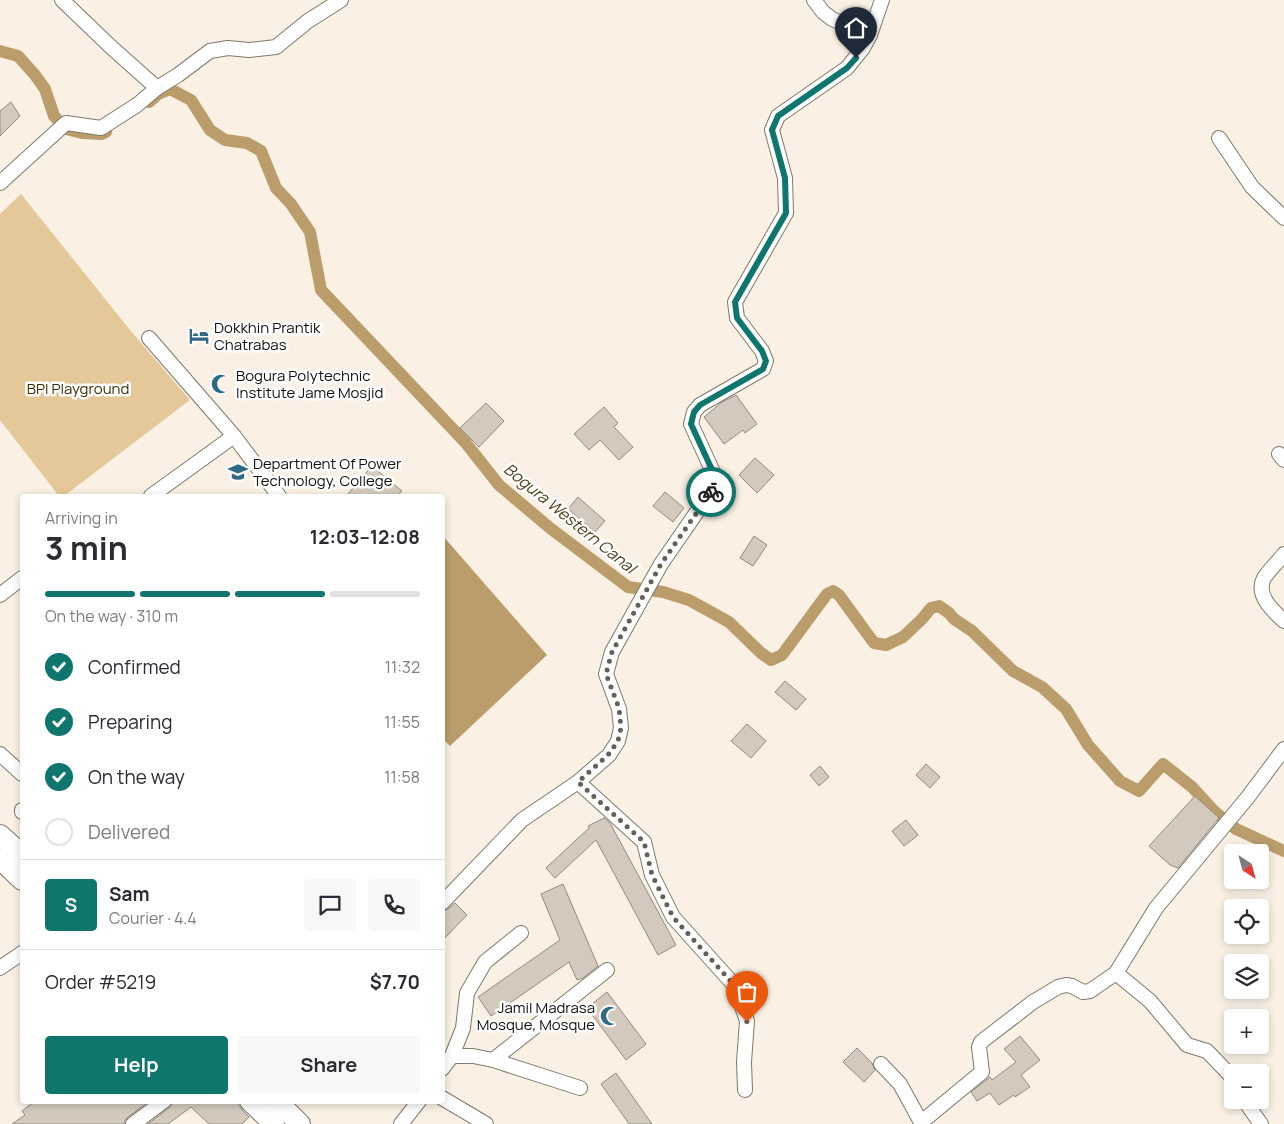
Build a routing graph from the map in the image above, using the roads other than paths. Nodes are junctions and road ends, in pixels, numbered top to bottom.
1 (62, 0) edge
2 (340, 0) edge
3 (814, 0) edge
4 (882, 0) edge
5 (870, 35) junction
6 (158, 88) junction
7 (1218, 138) dead end
8 (0, 183) edge
9 (1284, 218) edge
10 (150, 338) dead end
11 (234, 436) junction
12 (154, 494) edge
13 (278, 494) edge
14 (1284, 554) edge
15 (20, 579) edge
16 (0, 594) edge
17 (1284, 621) edge
18 (1284, 749) edge
19 (0, 754) edge
20 (20, 772) edge
21 (578, 782) junction
22 (0, 835) edge
23 (20, 853) edge
24 (0, 859) edge
25 (20, 878) edge
26 (445, 900) edge
27 (521, 933) dead end
28 (20, 954) edge
29 (0, 968) edge
30 (607, 970) dead end
31 (1116, 973) junction
32 (452, 1056) junction
33 (493, 1060) junction
34 (881, 1064) dead end
35 (445, 1065) edge
36 (1224, 1069) edge
37 (580, 1088) dead end
38 (745, 1090) dead end
39 (445, 1100) edge
40 (160, 1104) edge
41 (253, 1104) edge
42 (280, 1104) edge
43 (417, 1104) edge
44 (1250, 1109) edge
45 (133, 1124) edge
46 (274, 1124) edge
47 (300, 1124) edge
48 (401, 1124) edge
49 (486, 1124) edge
50 (922, 1124) edge
51 (1260, 1124) edge

1 - 6 street
2 - 6 street
3 - 5 street
4 - 5 street
5 - 21 street
6 - 8 street
7 - 9 street
10 - 11 street
11 - 12 street
11 - 13 street
14 - 17 street
15 - 16 street
18 - 31 street
19 - 20 street
21 - 26 street
21 - 38 street
22 - 23 highway
24 - 25 highway
27 - 32 street
28 - 29 street
30 - 33 street
31 - 36 street
31 - 50 street
32 - 33 street
32 - 35 street
33 - 37 street
34 - 50 street
39 - 49 street
40 - 45 street
41 - 46 highway
42 - 47 highway
43 - 48 street
44 - 51 street

